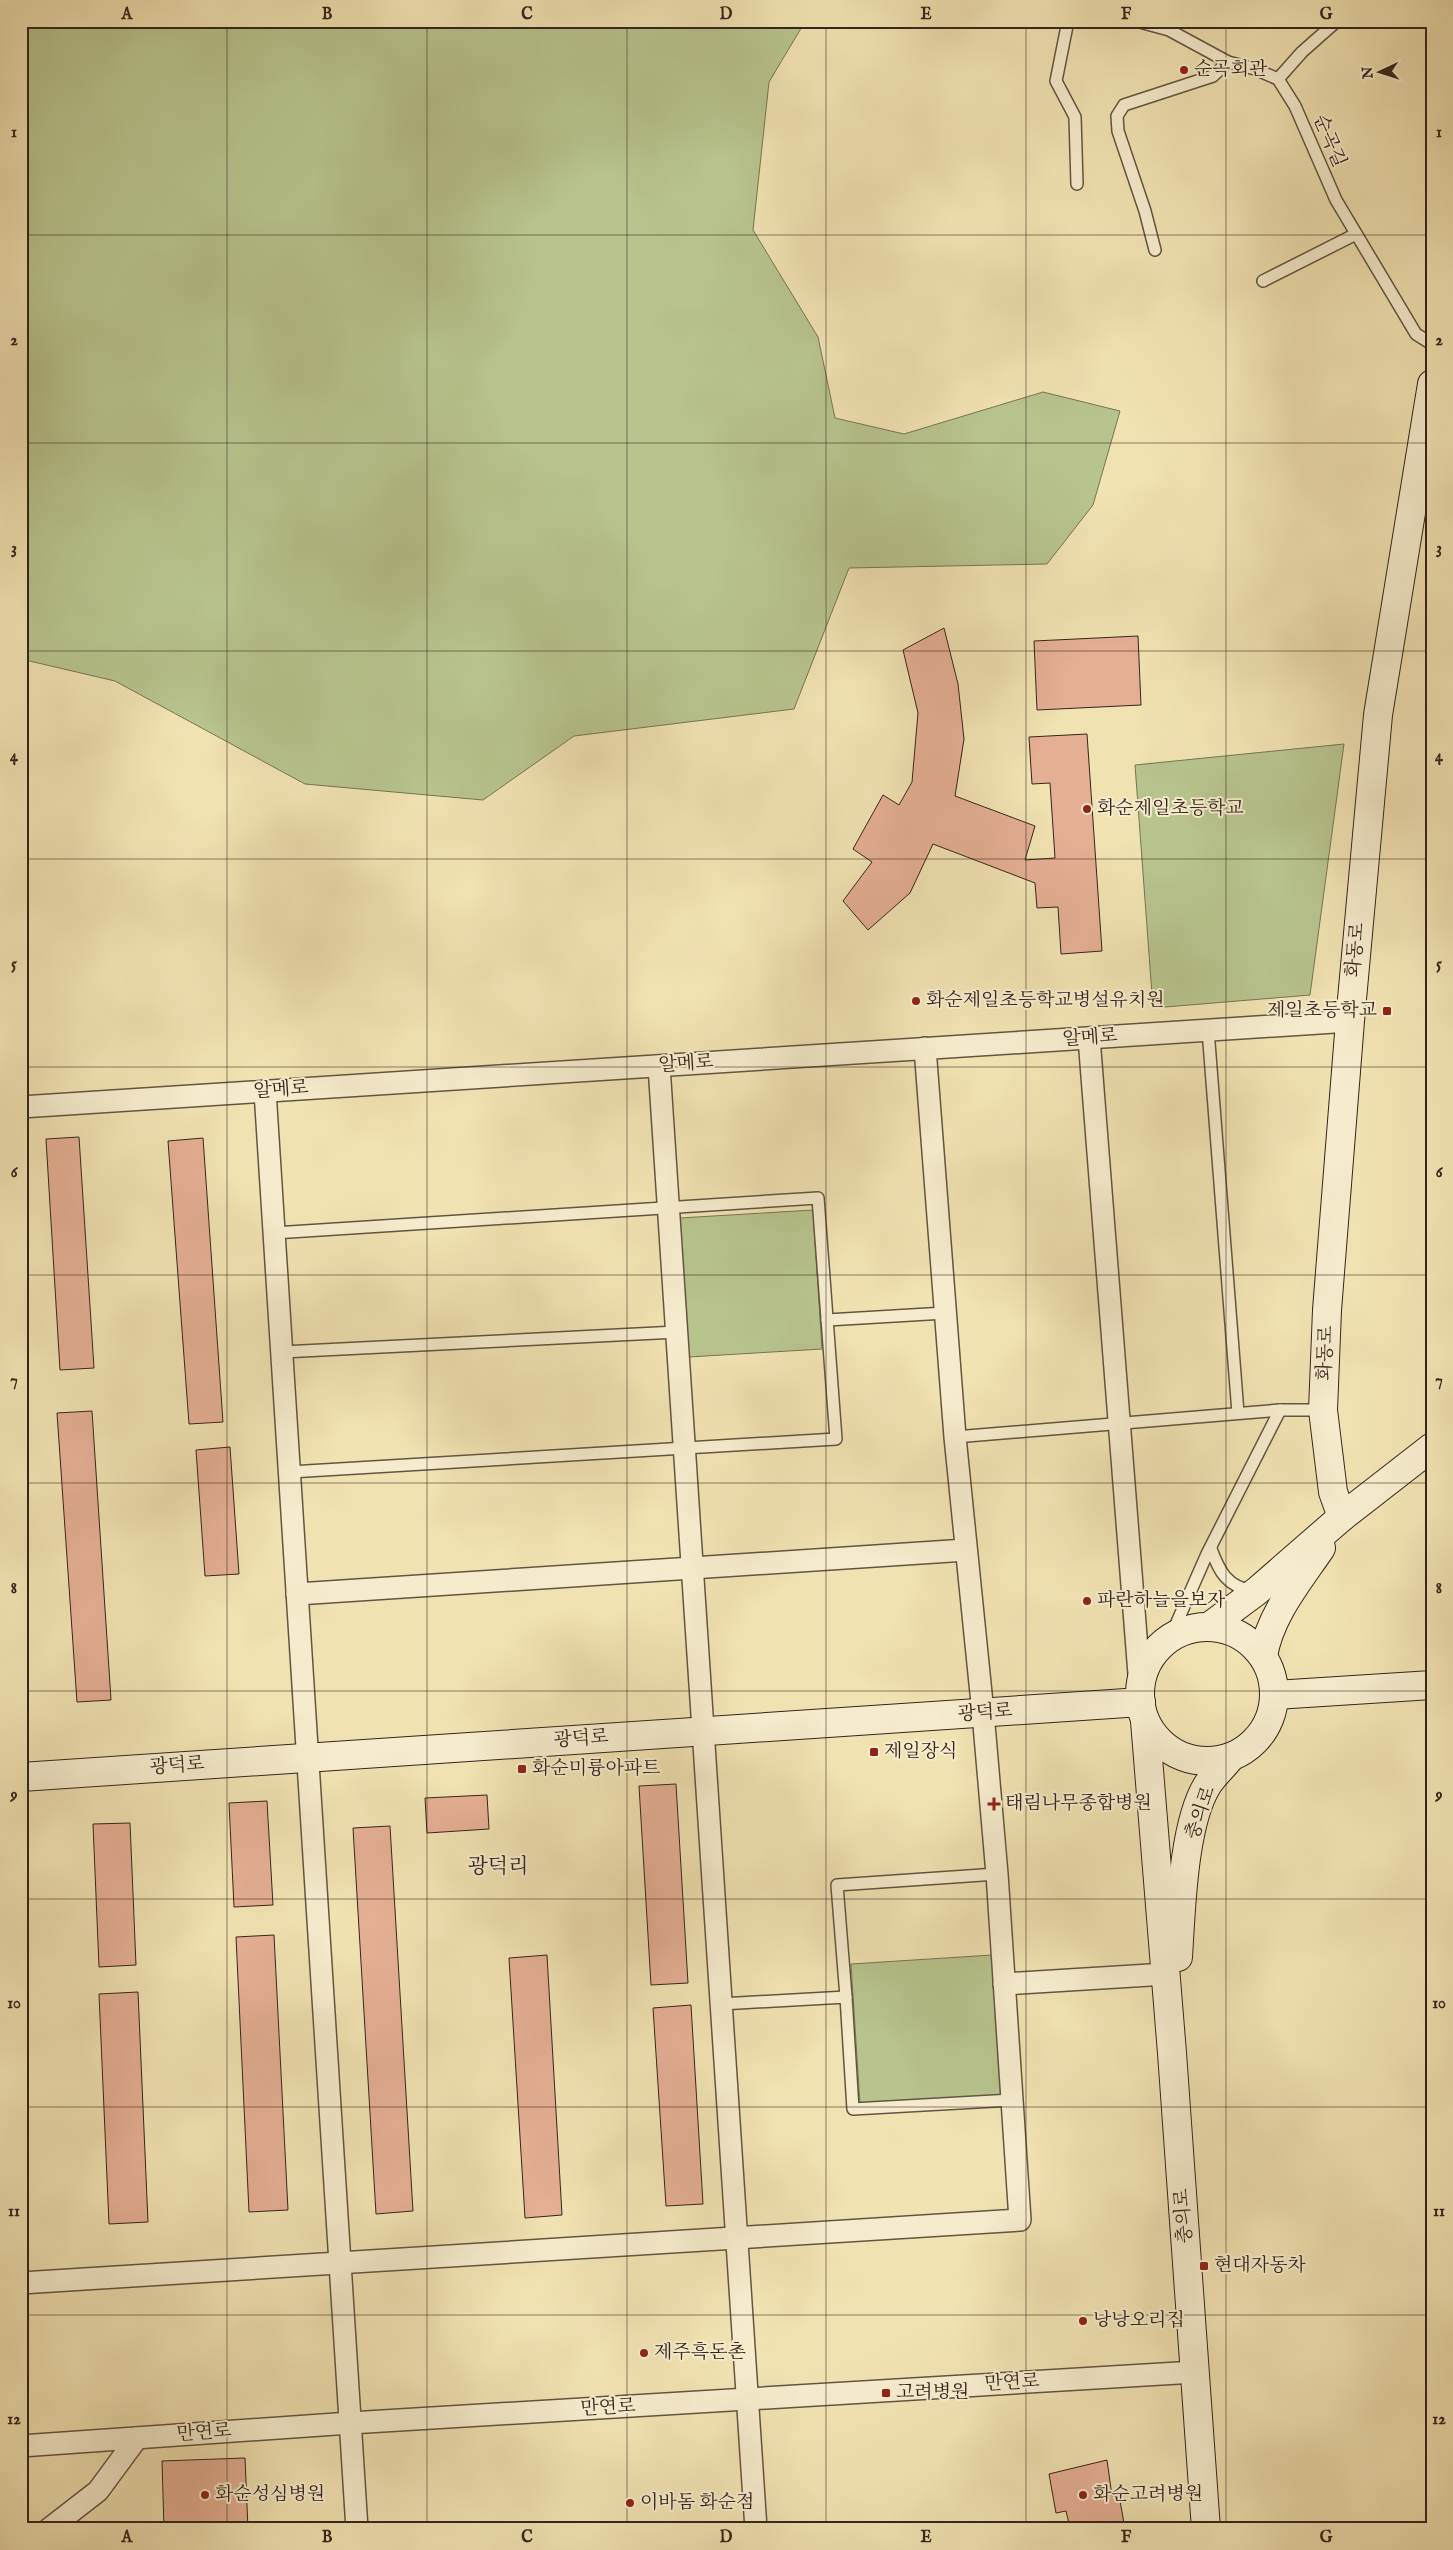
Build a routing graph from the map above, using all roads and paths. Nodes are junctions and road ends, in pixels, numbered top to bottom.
1 (1068, 21) edge
2 (1136, 21) edge
3 (1337, 21) edge
4 (1228, 62) junction
5 (1278, 79) junction
6 (1077, 184) dead end
7 (1356, 234) junction
8 (1155, 250) dead end
9 (1263, 281) dead end
10 (1432, 344) edge
11 (1432, 384) edge
12 (1350, 1021) junction
13 (1208, 1030) junction
14 (1089, 1038) junction
15 (925, 1048) junction
16 (659, 1066) junction
17 (265, 1091) junction
18 (21, 1107) edge
19 (668, 1209) junction
20 (274, 1233) junction
21 (945, 1313) junction
22 (827, 1320) junction
23 (677, 1332) junction
24 (282, 1352) junction
25 (1280, 1410) junction
26 (1323, 1410) junction
27 (1238, 1413) junction
28 (1120, 1423) junction
29 (955, 1436) junction
30 (1432, 1447) edge
31 (685, 1448) junction
32 (290, 1472) junction
33 (1342, 1517) junction
34 (966, 1550) junction
35 (1209, 1551) junction
36 (692, 1569) junction
37 (1257, 1591) junction
38 (297, 1594) junction
39 (1210, 1626) junction
40 (1170, 1638) junction
41 (1263, 1656) junction
42 (1432, 1685) edge
43 (1275, 1695) junction
44 (1142, 1704) junction
45 (983, 1713) junction
46 (703, 1731) junction
47 (307, 1756) junction
48 (1230, 1758) junction
49 (21, 1777) edge
50 (997, 1874) junction
51 (1166, 1974) junction
52 (1004, 1984) junction
53 (846, 1997) junction
54 (721, 2004) junction
55 (1172, 2054) junction
56 (1012, 2100) junction
57 (736, 2237) junction
58 (339, 2262) junction
59 (21, 2283) edge
60 (1195, 2372) junction
61 (747, 2399) junction
62 (350, 2423) junction
63 (137, 2438) junction
64 (21, 2446) edge
65 (49, 2529) edge
66 (357, 2529) edge
67 (756, 2529) edge
68 (1206, 2529) edge

1 - 6 lane
2 - 4 lane
3 - 5 lane
4 - 5 lane
4 - 8 lane
5 - 7 lane, 순곡길
7 - 9 lane
7 - 10 lane, 순곡길
11 - 12 street, 화동로
12 - 13 street, 알메로
12 - 26 street, 화동로
13 - 14 street, 알메로
13 - 27 lane
14 - 15 street, 알메로
14 - 28 street
15 - 16 street, 알메로
15 - 21 street
16 - 17 street, 알메로
16 - 19 street
17 - 18 street, 알메로
17 - 20 street
19 - 20 lane
19 - 22 lane
19 - 23 street
20 - 24 street
21 - 22 lane
21 - 29 street
22 - 31 lane
23 - 24 lane
23 - 31 street
24 - 32 street
25 - 26 lane
25 - 27 lane
25 - 35 lane
26 - 33 street, 화동로
27 - 28 lane
28 - 29 lane
28 - 44 street
29 - 34 street
30 - 33 street
31 - 32 lane
31 - 36 street
32 - 38 street
33 - 37 street
33 - 41 street
34 - 36 street
34 - 45 street
35 - 37 lane
35 - 40 lane
36 - 38 street
36 - 46 street
37 - 39 street
38 - 47 street
39 - 40 street
39 - 41 street
40 - 44 street
41 - 43 street
42 - 43 street
43 - 48 street
44 - 45 street, 광덕로
44 - 48 street
44 - 51 street, 충의로
45 - 46 street, 광덕로
45 - 50 street
46 - 47 street, 광덕로
46 - 54 street
47 - 49 street, 광덕로
47 - 58 street
48 - 55 street, 충의로
50 - 52 street
50 - 53 lane
51 - 52 street
51 - 55 street, 충의로
52 - 56 street
53 - 54 lane
53 - 56 lane
54 - 57 street
55 - 60 street, 충의로
56 - 57 street
57 - 58 street
57 - 61 street
58 - 59 street
58 - 62 street
60 - 61 street, 만연로
60 - 68 street, 충의로
61 - 62 street, 만연로
61 - 67 street
62 - 63 street, 만연로
62 - 66 street
63 - 64 street, 만연로
63 - 65 street

